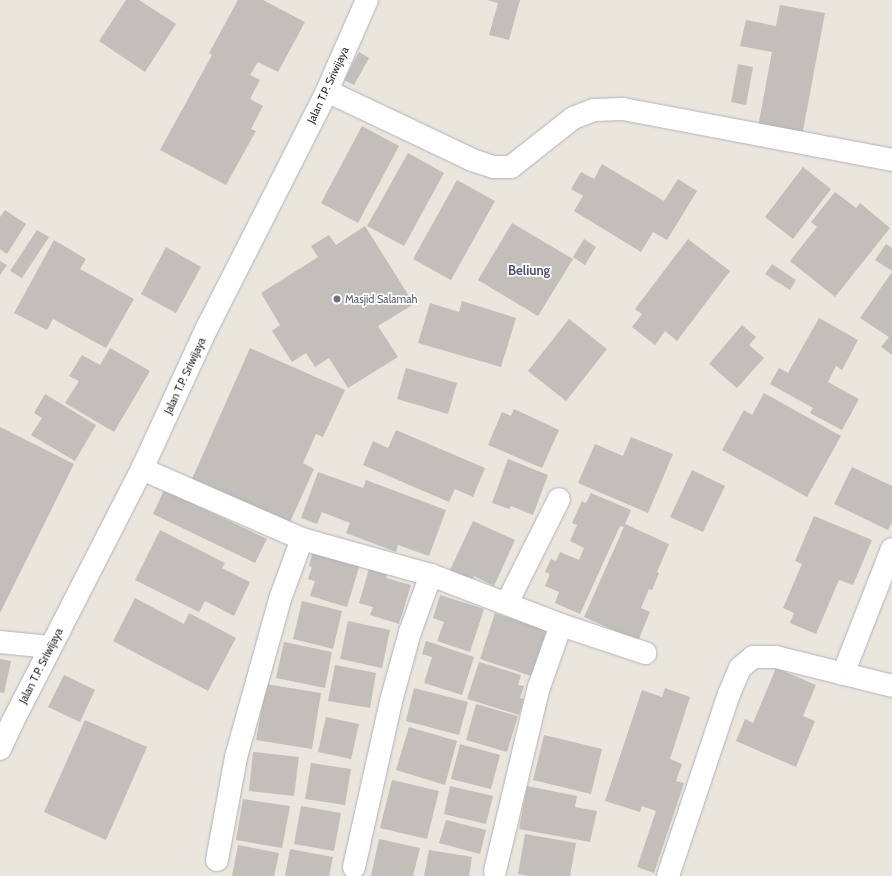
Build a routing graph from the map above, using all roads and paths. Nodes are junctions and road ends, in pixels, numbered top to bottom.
1 (365, 1) edge
2 (327, 91) junction
3 (892, 160) edge
4 (142, 469) junction
5 (559, 499) dead end
6 (302, 539) junction
7 (892, 549) edge
8 (431, 575) junction
9 (507, 603) junction
10 (561, 625) junction
11 (0, 642) edge
12 (50, 647) junction
13 (645, 653) dead end
14 (843, 674) junction
15 (892, 686) edge
16 (6, 722) edge
17 (0, 749) edge
18 (216, 860) dead end
19 (354, 867) dead end
20 (496, 871) dead end
21 (668, 876) edge

1 - 2 street, Jalan T.P. Sriwijaya
2 - 3 street
2 - 4 street, Jalan T.P. Sriwijaya
4 - 6 street
4 - 12 street, Jalan T.P. Sriwijaya
5 - 9 street
6 - 8 street
6 - 18 street
7 - 14 street
8 - 9 street
8 - 19 street
9 - 10 street
10 - 13 street
10 - 20 street
11 - 12 street
12 - 16 street, Jalan T.P. Sriwijaya
14 - 15 street
14 - 21 street
16 - 17 street, Jalan T.P. Sriwijaya

